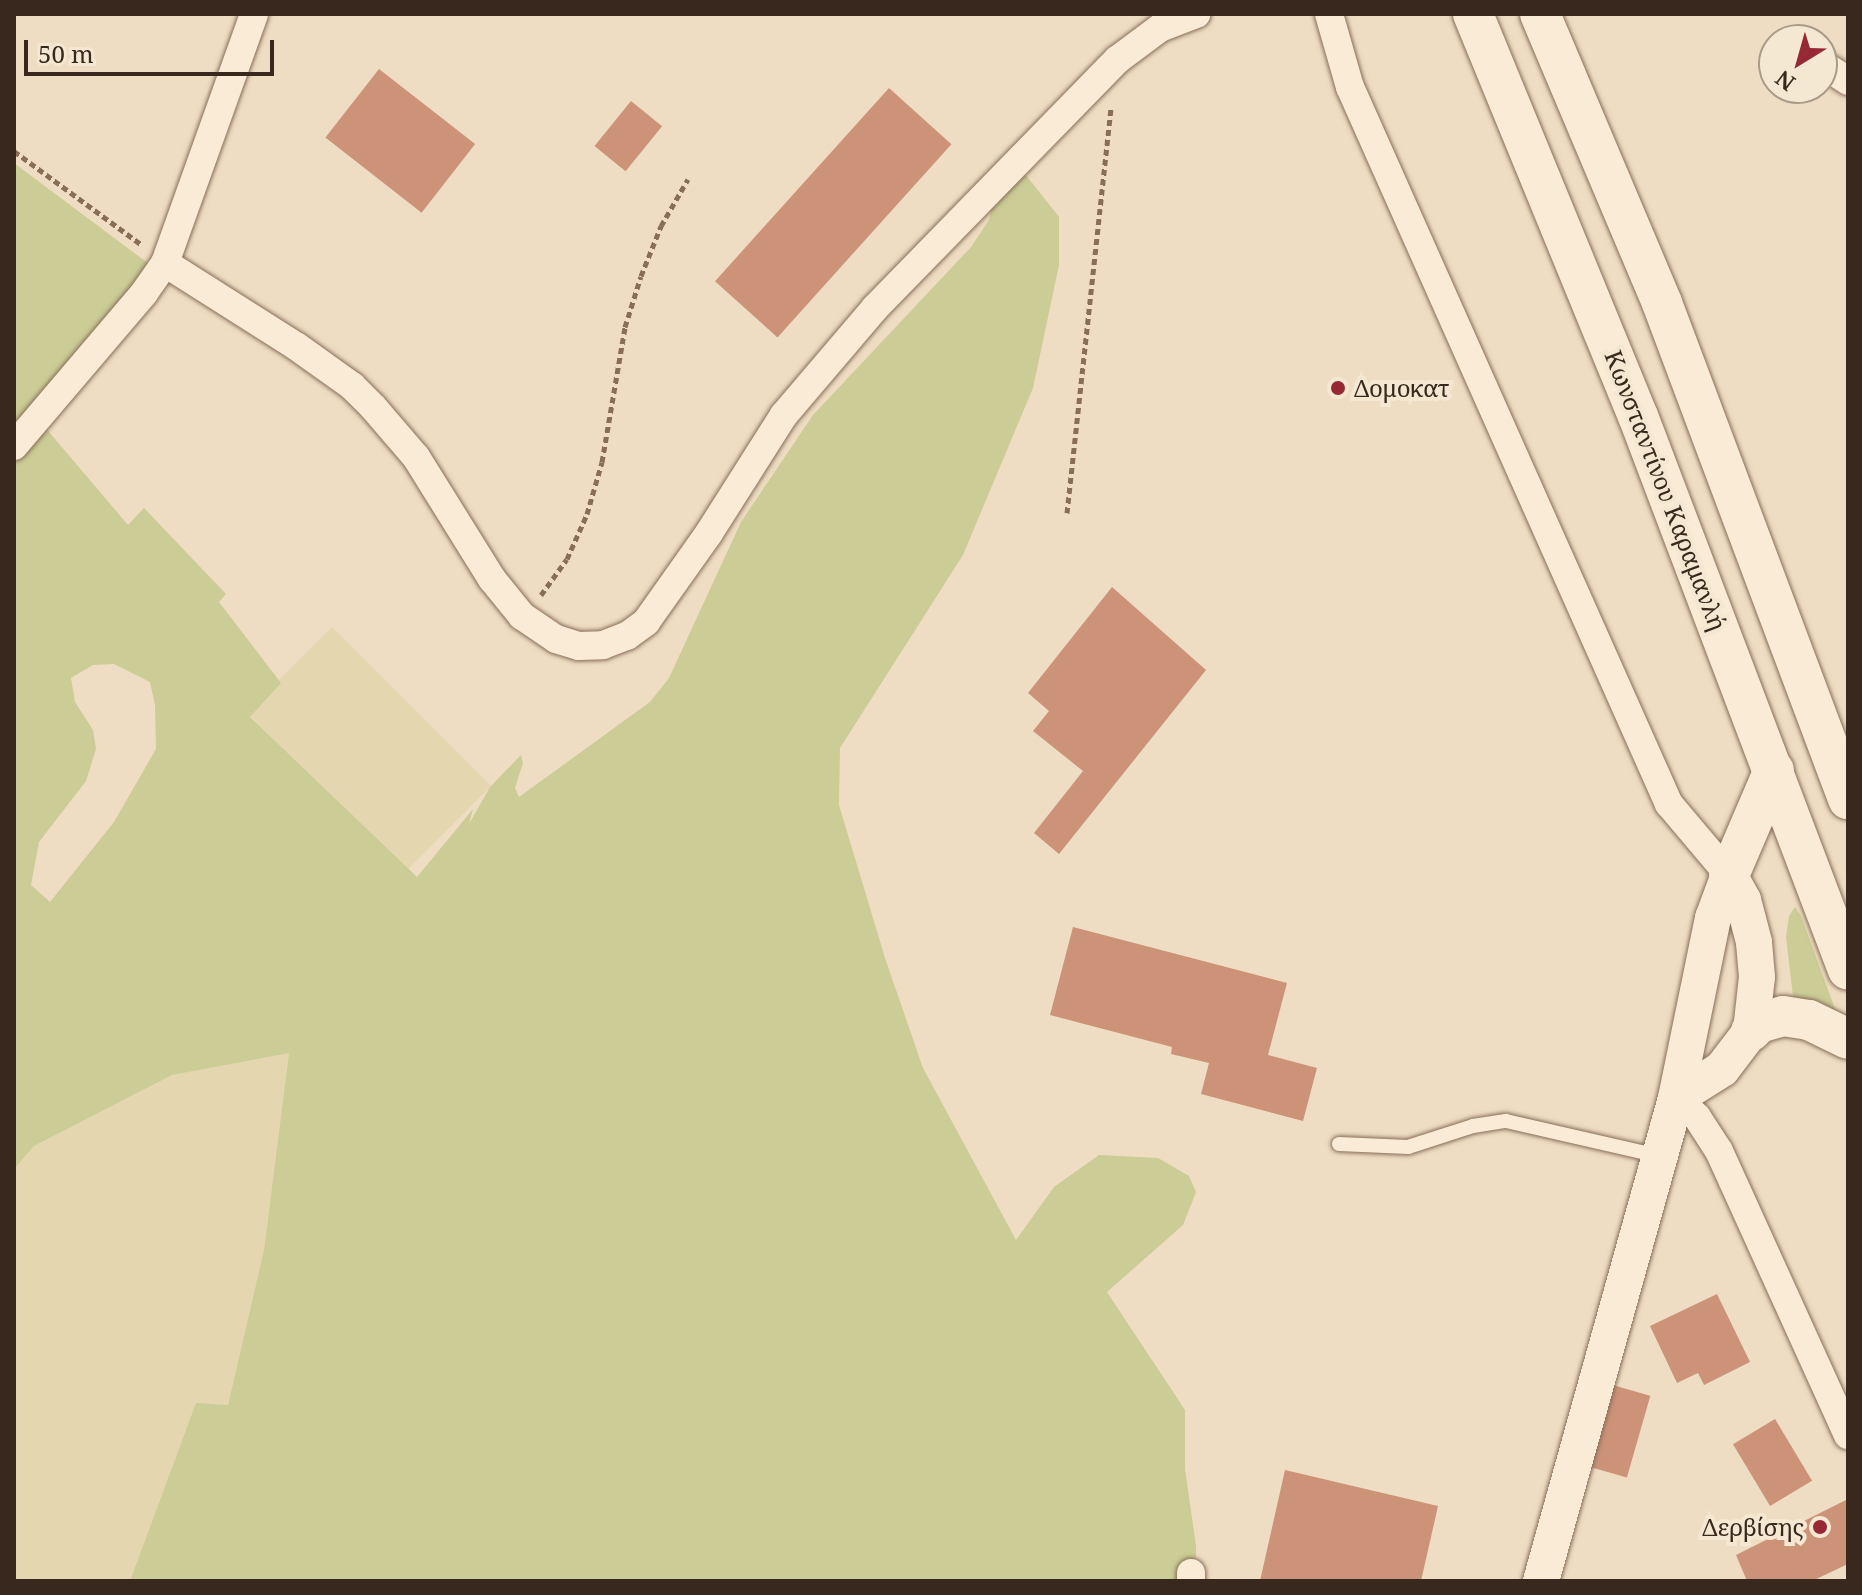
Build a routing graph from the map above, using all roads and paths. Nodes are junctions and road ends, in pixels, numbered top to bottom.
1 (254, 14) edge
2 (1196, 14) edge
3 (1329, 14) edge
4 (1473, 14) edge
5 (1540, 14) edge
6 (1117, 60) junction
7 (14, 151) edge
8 (688, 179) dead end
9 (165, 263) junction
10 (14, 446) edge
11 (1067, 513) dead end
12 (522, 616) junction
13 (1774, 770) junction
14 (1848, 799) edge
15 (1729, 875) junction
16 (1848, 970) edge
17 (1751, 1031) junction
18 (1848, 1039) edge
19 (1676, 1098) junction
20 (1339, 1144) dead end
21 (1660, 1156) junction
22 (1848, 1435) edge
23 (1541, 1581) edge

1 - 9 street
2 - 6 street
3 - 15 street
4 - 13 main road, Κωνσταντίνου Καραμανλή
5 - 14 main road
6 - 11 path
6 - 12 street
7 - 9 path
8 - 12 path
9 - 10 street
9 - 12 street
13 - 15 main road
13 - 16 main road, Κωνσταντίνου Καραμανλή
15 - 17 street
15 - 19 street
17 - 18 main road
17 - 19 street
19 - 21 street
19 - 22 street
20 - 21 lane
21 - 23 street

